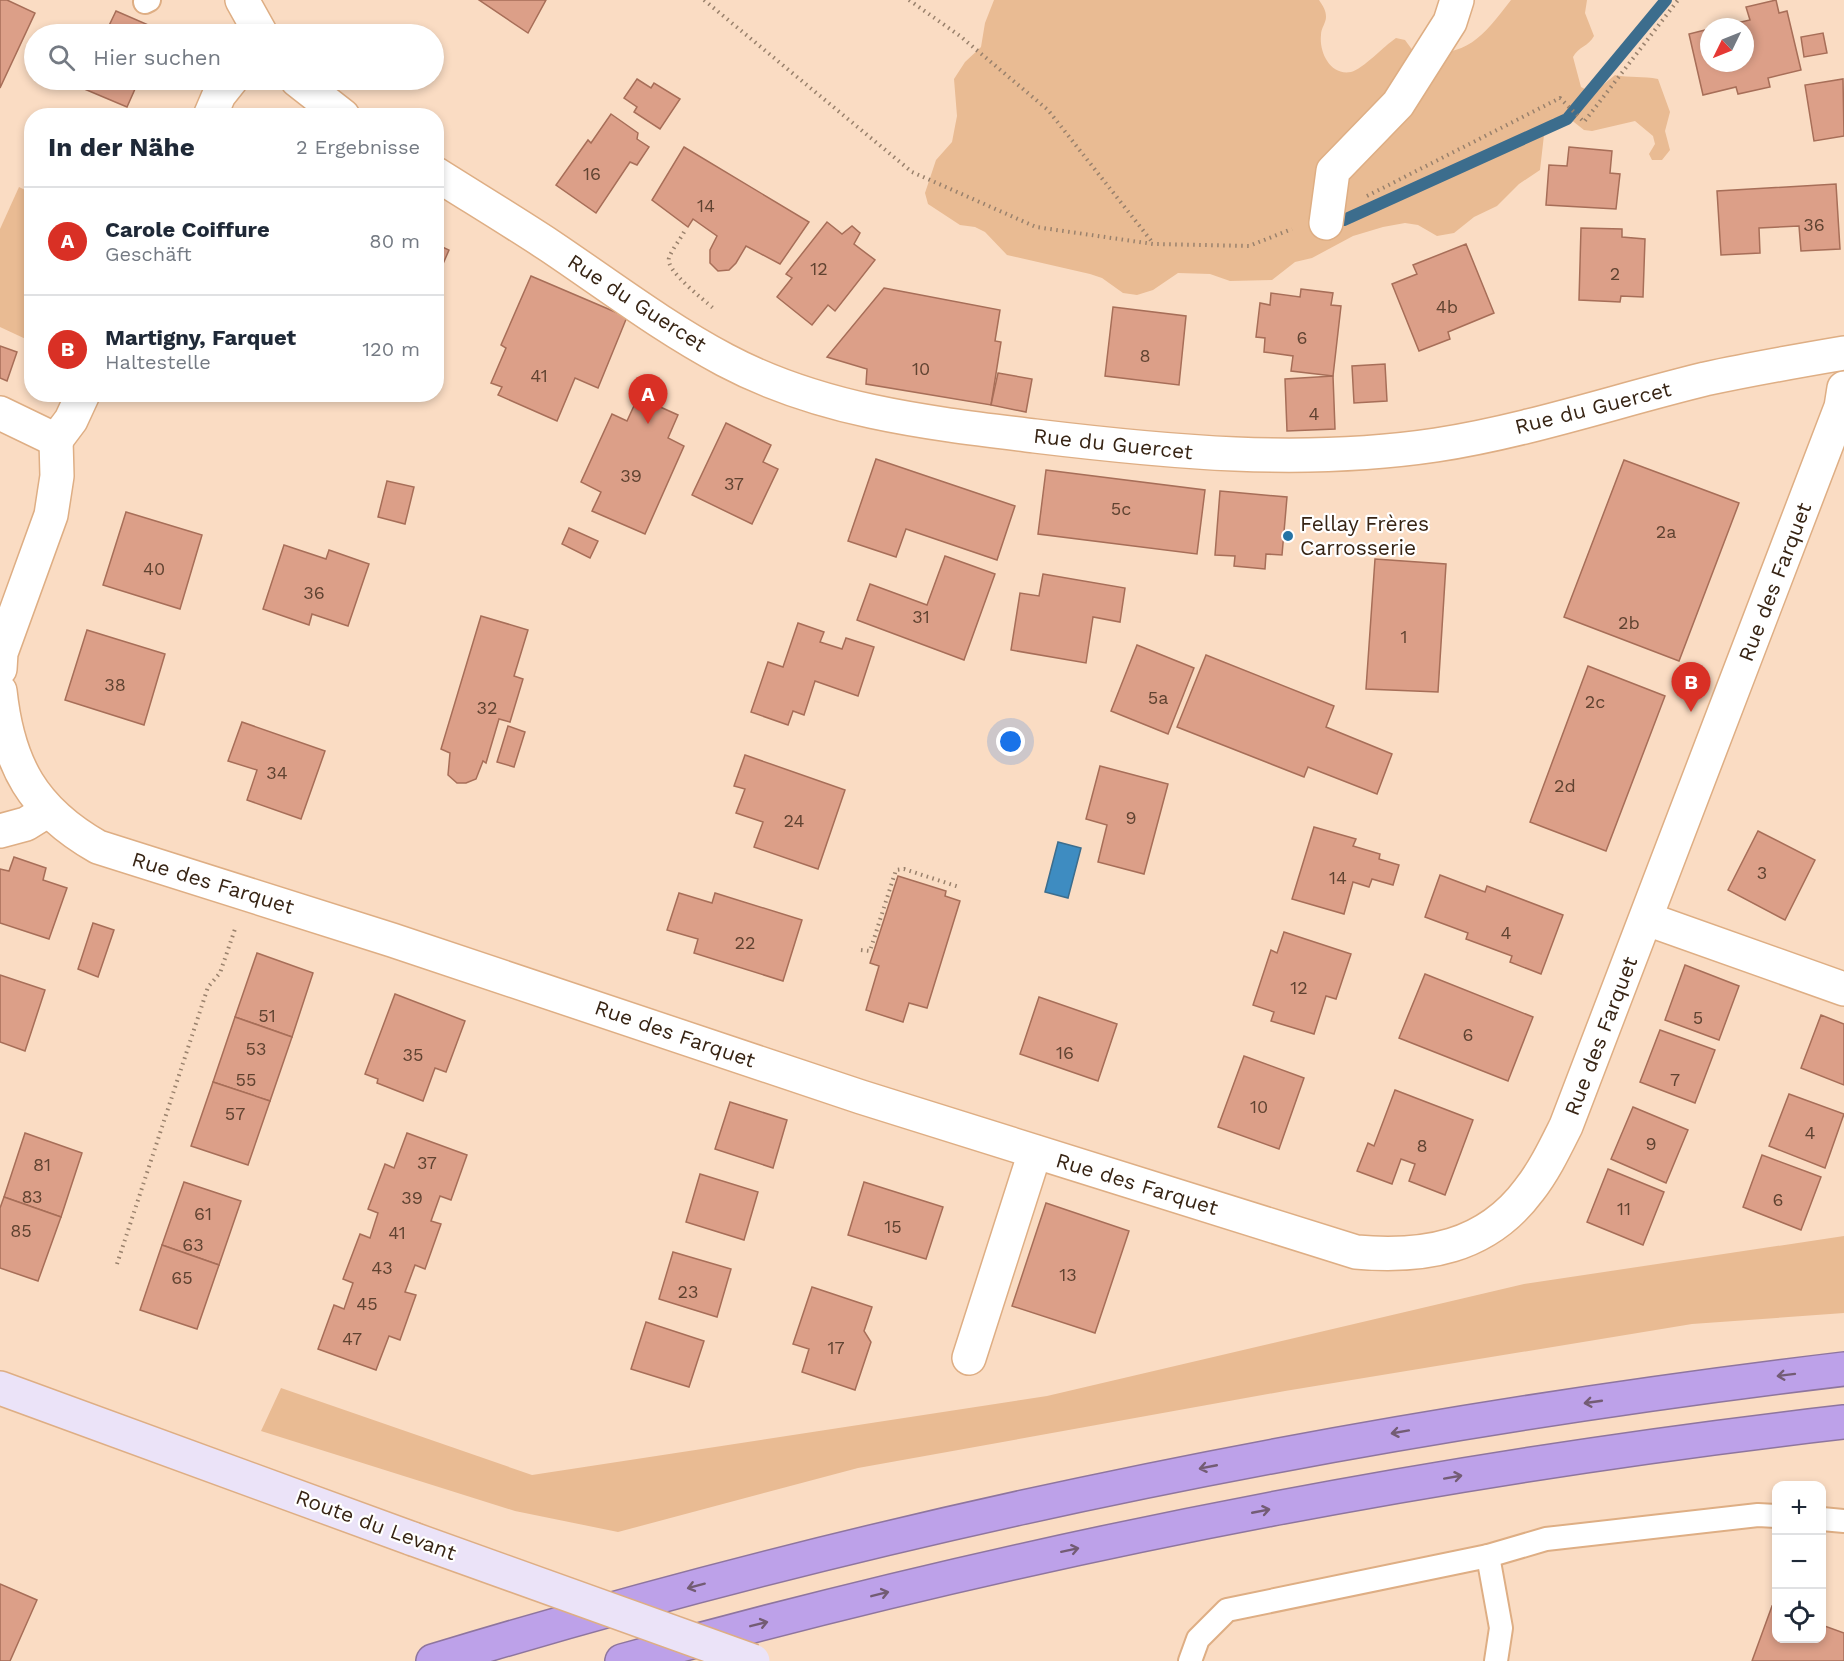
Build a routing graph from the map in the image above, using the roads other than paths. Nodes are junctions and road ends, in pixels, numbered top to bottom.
1 (242, 0) edge
2 (1457, 0) edge
3 (255, 24) edge
4 (223, 90) edge
5 (310, 90) edge
6 (213, 108) edge
7 (333, 108) edge
8 (444, 179) edge
9 (1327, 219) road end
10 (1844, 353) edge
11 (1844, 388) edge
12 (79, 402) edge
13 (0, 413) edge
14 (56, 440) junction
15 (6, 622) edge
16 (0, 669) edge
17 (0, 691) edge
18 (47, 811) junction
19 (0, 831) edge
20 (1647, 919) junction
21 (1844, 989) edge
22 (1035, 1152) junction
23 (969, 1358) dead end
24 (1844, 1368) edge
25 (0, 1388) edge
26 (1844, 1422) edge
27 (1772, 1516) edge
28 (1826, 1519) edge
29 (1844, 1521) edge
30 (1488, 1556) junction
31 (433, 1661) edge
32 (622, 1661) edge
33 (753, 1661) edge
34 (1190, 1661) edge
35 (1496, 1661) edge

1 - 3 street
2 - 9 street
4 - 6 street
5 - 7 street
8 - 10 street, Rue du Guercet
11 - 20 street, Rue des Farquet
12 - 14 street
13 - 14 street
14 - 15 street
15 - 16 street
17 - 18 street, Rue des Farquet
18 - 19 street
18 - 22 street, Rue des Farquet
20 - 21 street
20 - 22 street, Rue des Farquet
22 - 23 street
24 -> 31 highway
25 - 33 street, Route du Levant, bridge
32 -> 26 highway
27 - 30 lane
28 - 29 lane
30 - 34 lane
30 - 35 lane

